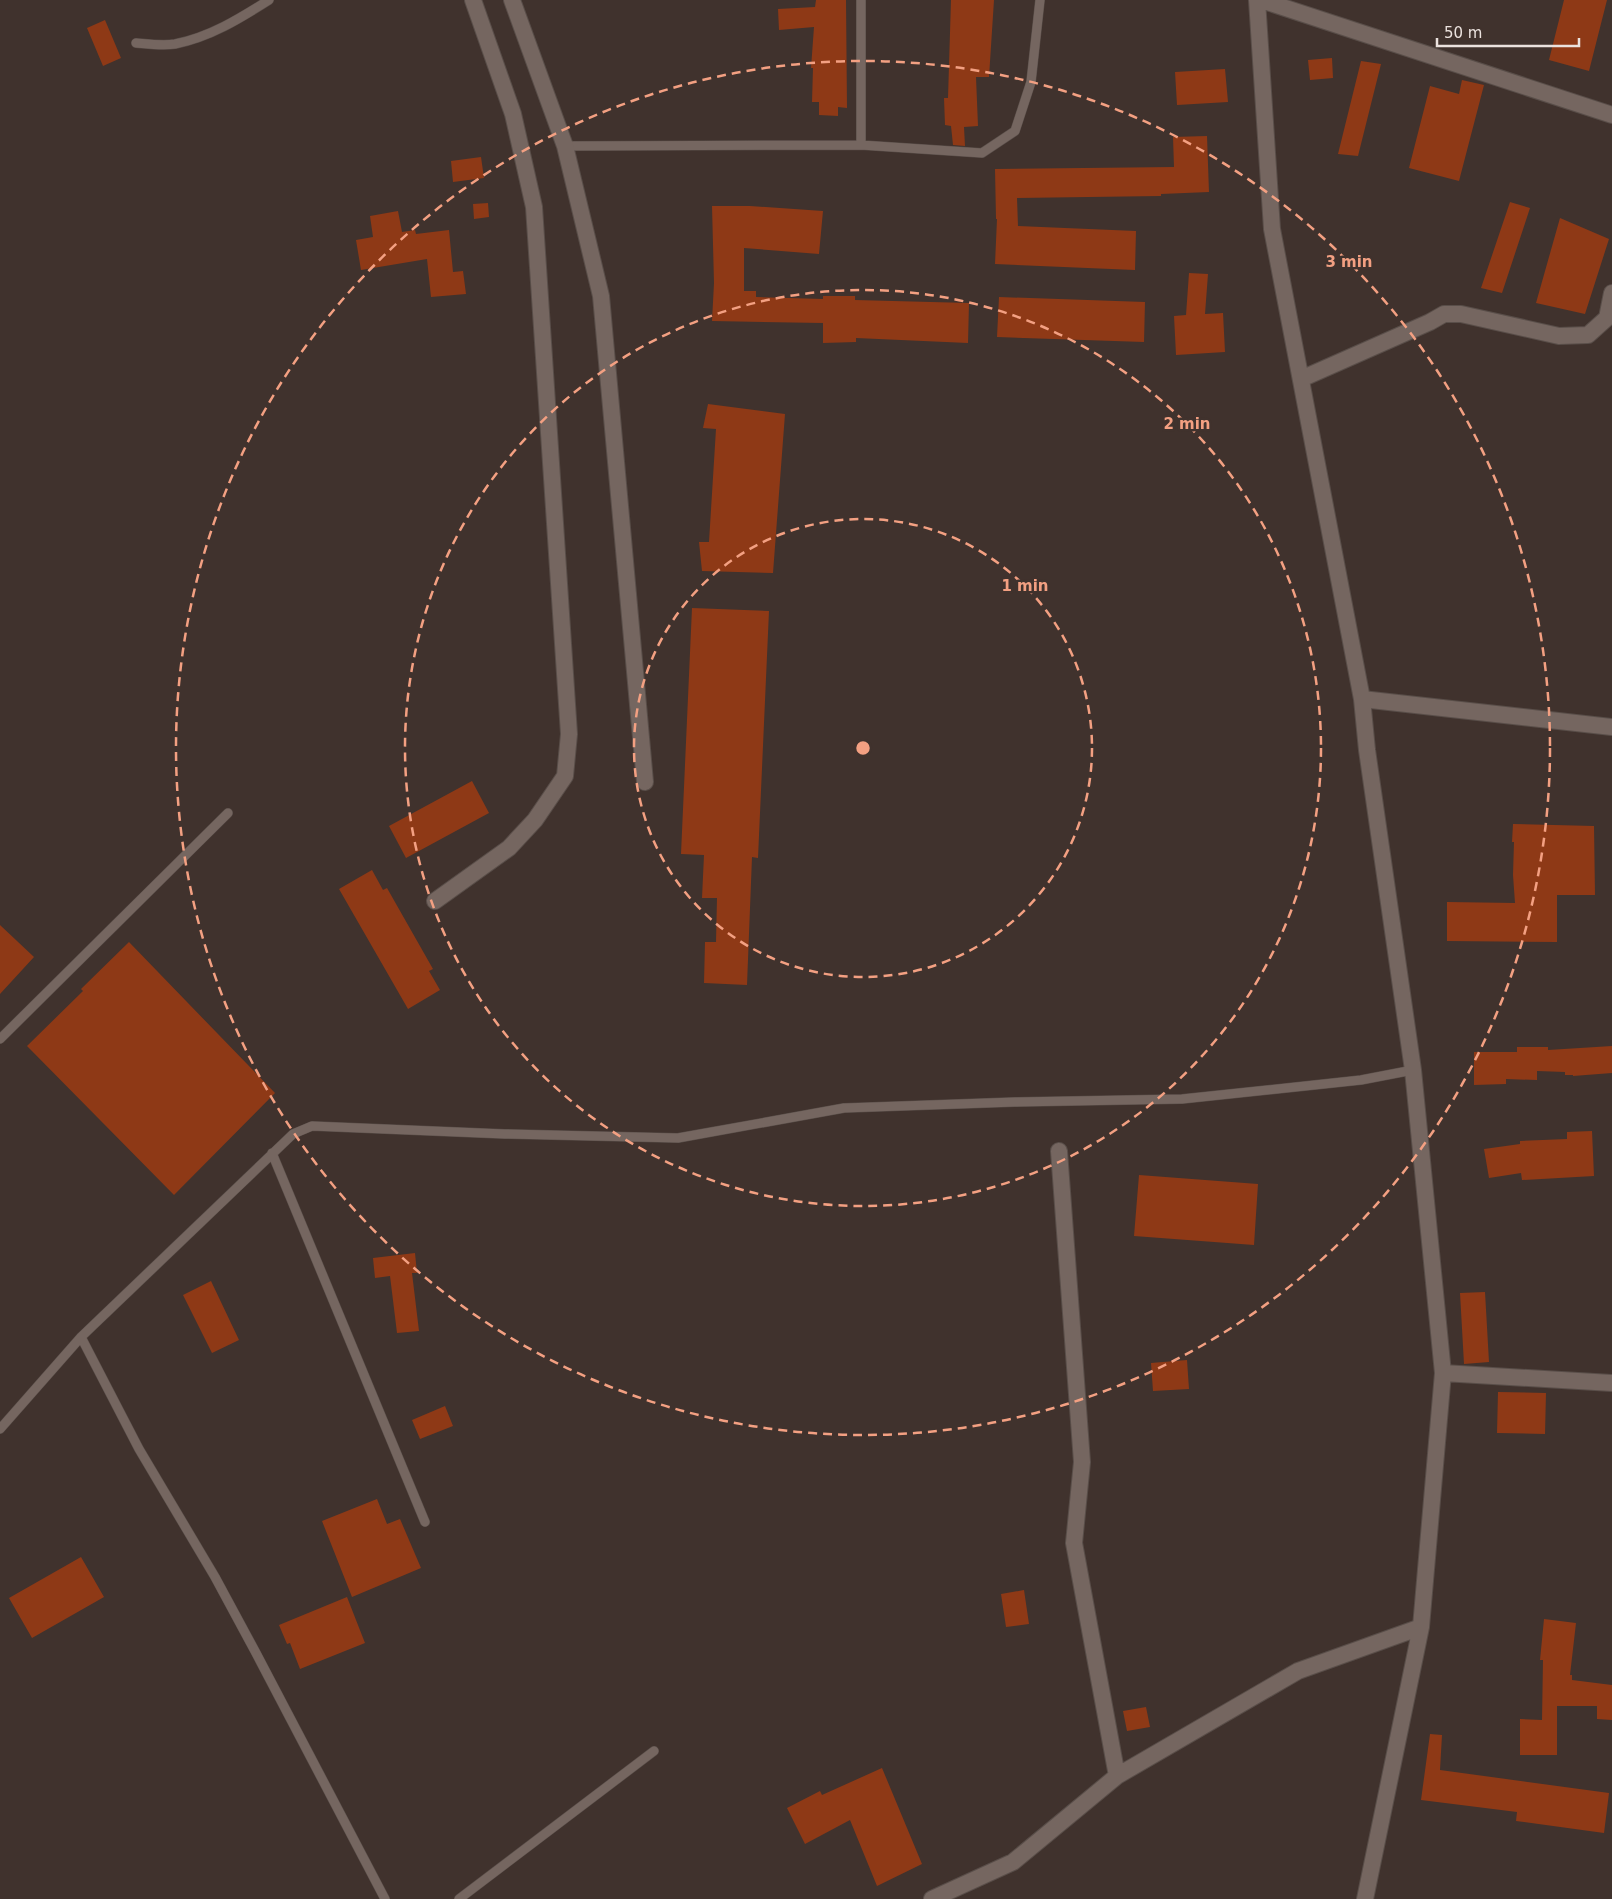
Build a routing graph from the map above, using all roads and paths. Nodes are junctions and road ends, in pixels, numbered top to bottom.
1 (269, 0) edge
2 (473, 0) edge
3 (512, 0) edge
4 (861, 0) edge
5 (1040, 0) edge
6 (1257, 0) edge
7 (1261, 0) edge
8 (136, 43) dead end
9 (1612, 115) edge
10 (861, 145) junction
11 (565, 146) junction
12 (1612, 293) edge
13 (1301, 379) junction
14 (1362, 699) junction
15 (1612, 727) edge
16 (645, 782) dead end
17 (228, 813) dead end
18 (435, 901) dead end
19 (0, 1039) edge
20 (1413, 1070) junction
21 (1059, 1151) dead end
22 (272, 1153) junction
23 (81, 1337) junction
24 (1442, 1374) junction
25 (1612, 1383) edge
26 (0, 1429) edge
27 (425, 1522) dead end
28 (1421, 1627) junction
29 (654, 1750) dead end
30 (1117, 1776) junction
31 (385, 1899) edge
32 (459, 1899) edge
33 (932, 1899) edge
34 (1365, 1899) edge

1 - 8 lane
2 - 18 street
3 - 11 street
4 - 10 lane
5 - 10 lane
6 - 13 street
7 - 9 street
10 - 11 lane
11 - 16 street
12 - 13 street
13 - 14 street
14 - 15 street
14 - 20 street
17 - 19 lane
20 - 22 lane
20 - 24 street
21 - 30 street
22 - 23 lane
22 - 27 lane
23 - 26 lane
23 - 31 lane
24 - 25 street
24 - 28 street
28 - 30 street
28 - 34 street
29 - 32 lane
30 - 33 street

